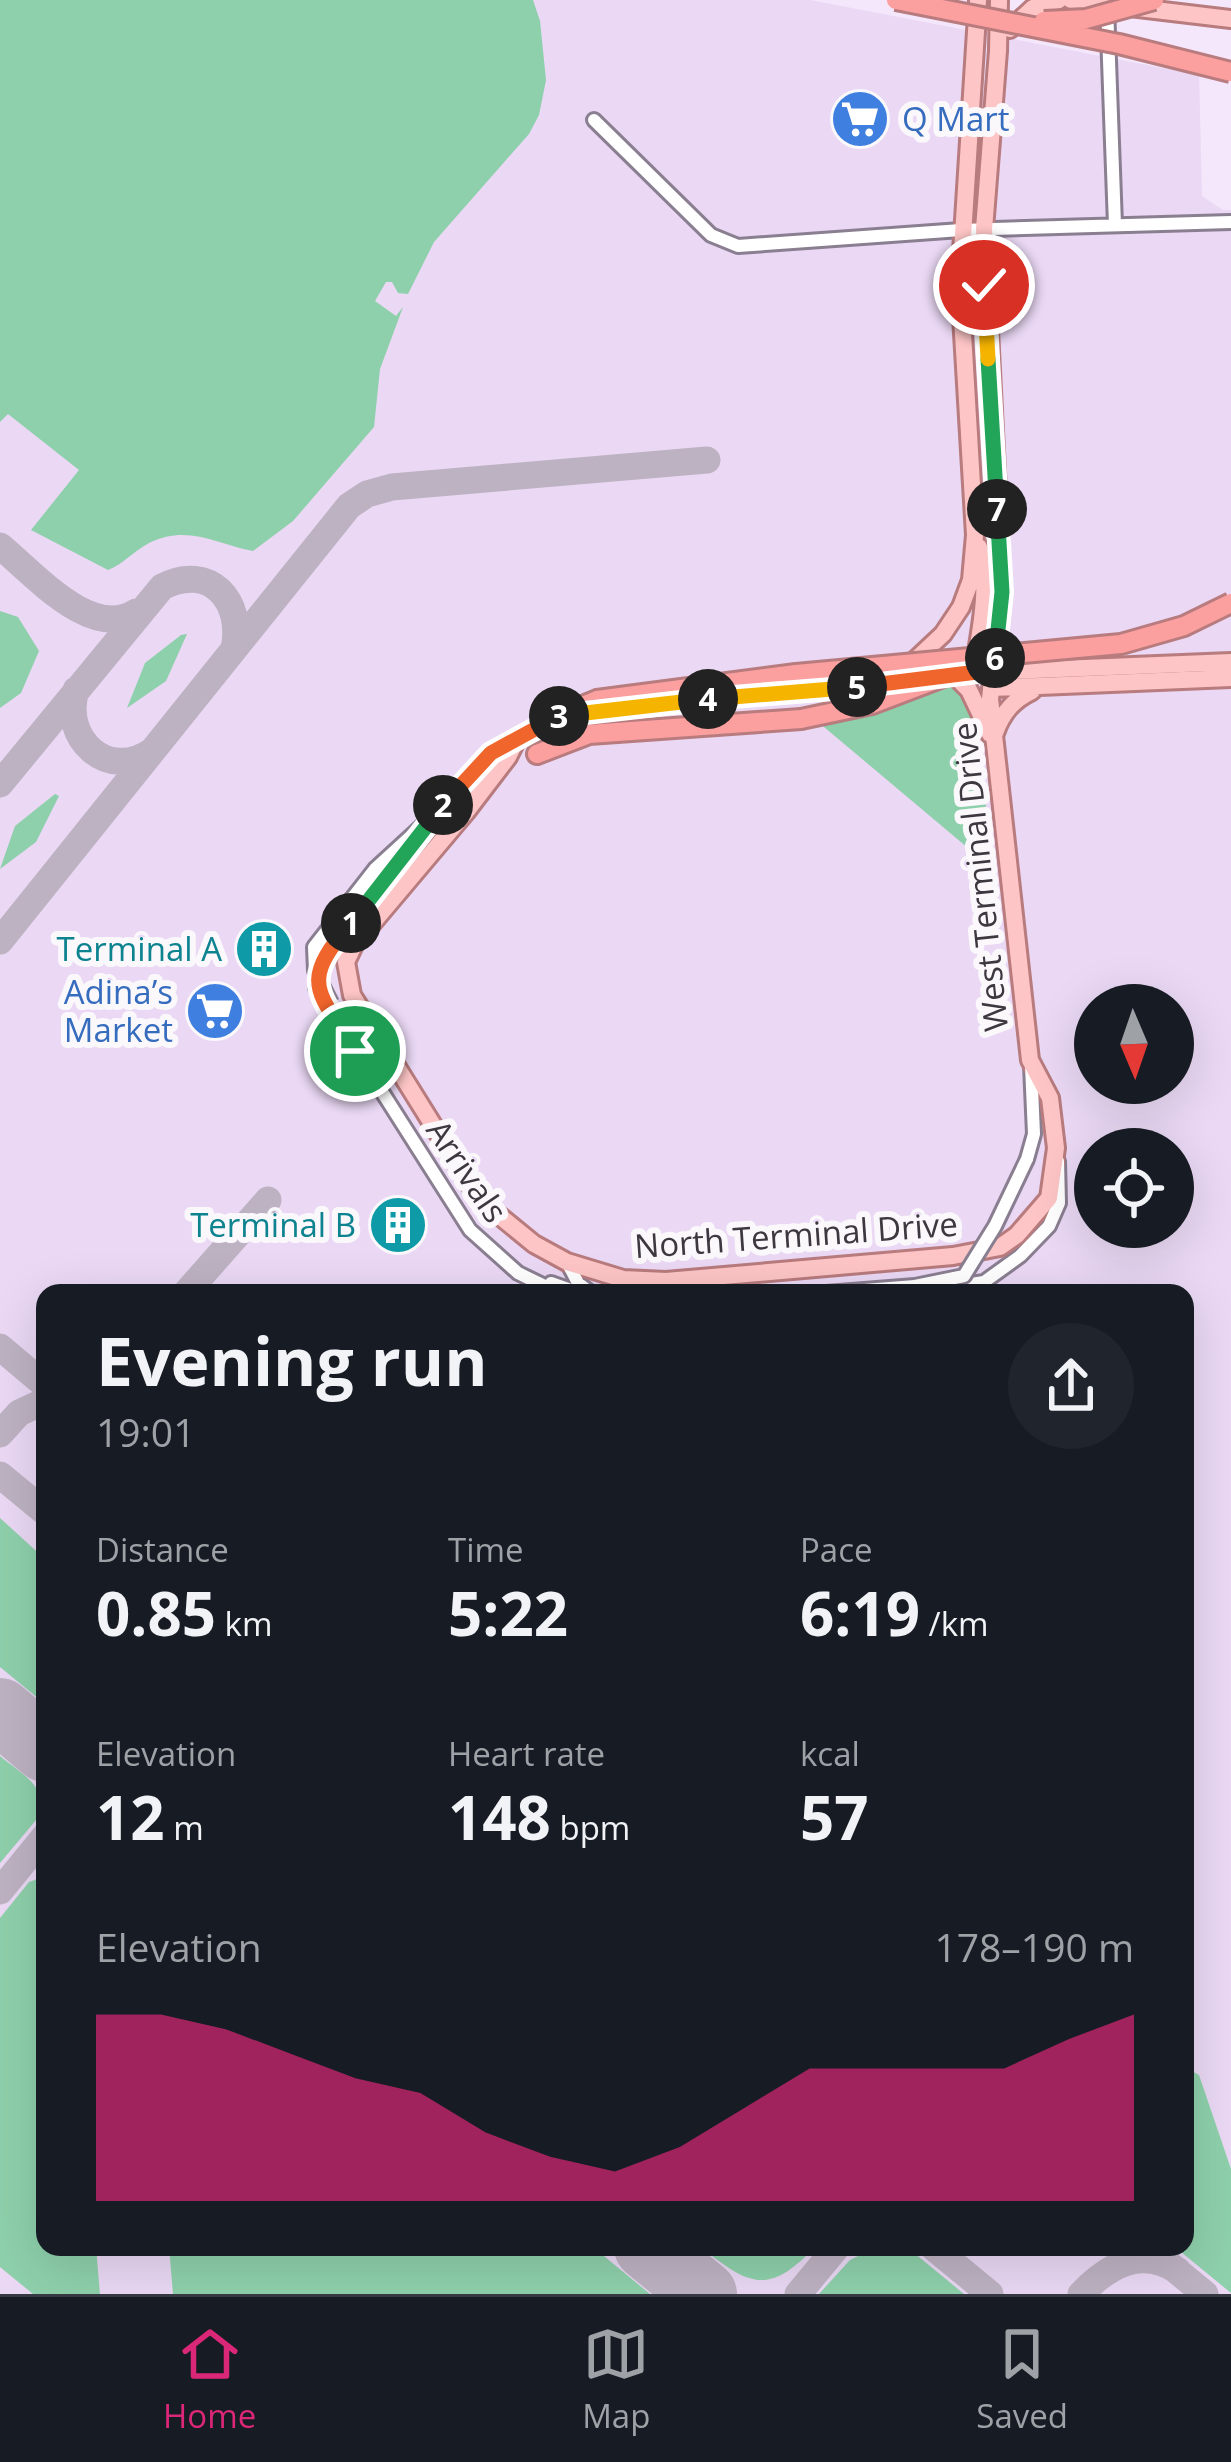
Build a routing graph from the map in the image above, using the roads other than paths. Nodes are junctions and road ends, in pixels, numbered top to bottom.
1 (896, 0) edge
2 (955, 0) edge
3 (978, 0) edge
4 (999, 0) edge
5 (1059, 0) edge
6 (1071, 0) edge
7 (1154, 0) edge
8 (1107, 4) junction
9 (1231, 19) edge
10 (1021, 22) junction
11 (975, 43) junction
12 (998, 52) junction
13 (1231, 72) edge
14 (594, 120) dead end
15 (1231, 222) edge
16 (1115, 225) junction
17 (983, 229) junction
18 (961, 230) junction
19 (975, 535) junction
20 (1231, 603) edge
21 (1000, 608) junction
22 (1231, 662) edge
23 (1145, 665) junction
24 (974, 671) junction
25 (996, 671) junction
26 (953, 674) junction
27 (1044, 677) junction
28 (1231, 678) edge
29 (878, 685) junction
30 (1071, 685) junction
31 (553, 718) junction
32 (993, 740) junction
33 (516, 741) junction
34 (537, 754) dead end
35 (434, 815) junction
36 (1030, 1060) junction
37 (1055, 1148) junction
38 (567, 1262) junction
39 (541, 1284) edge
40 (559, 1284) edge
41 (579, 1284) edge
42 (937, 1284) edge
43 (971, 1284) edge

1 - 10 highway, bridge
2 - 11 main road
3 - 11 main road
4 - 12 main road
5 - 12 main road
6 - 8 main road
7 - 10 highway, bridge
8 - 9 main road
8 - 16 street
10 - 13 highway, bridge
11 - 18 main road
12 - 17 main road
14 - 18 street
15 - 16 street
16 - 17 street
17 - 18 street
17 - 21 main road
18 - 19 main road
19 - 24 main road
19 - 29 main road
20 - 25 highway, bridge
21 - 25 main road, West Terminal Drive
21 - 27 main road
22 - 23 main road
23 - 27 main road
23 - 30 main road
24 - 25 main road
24 - 26 main road
25 - 27 main road
25 - 31 highway, bridge
25 - 32 main road, West Terminal Drive
25 - 34 highway, bridge
26 - 29 main road
26 - 32 main road
27 - 30 main road
27 - 32 main road
28 - 30 main road
29 - 31 main road
31 - 33 main road
32 - 36 main road, West Terminal Drive
33 - 35 street
33 - 38 main road, North Terminal Drive
35 - 39 street, Arrivals
35 - 40 street, bridge
36 - 37 main road, North Terminal Drive
36 - 42 street, bridge
37 - 38 main road, North Terminal Drive
37 - 43 street
38 - 41 street

